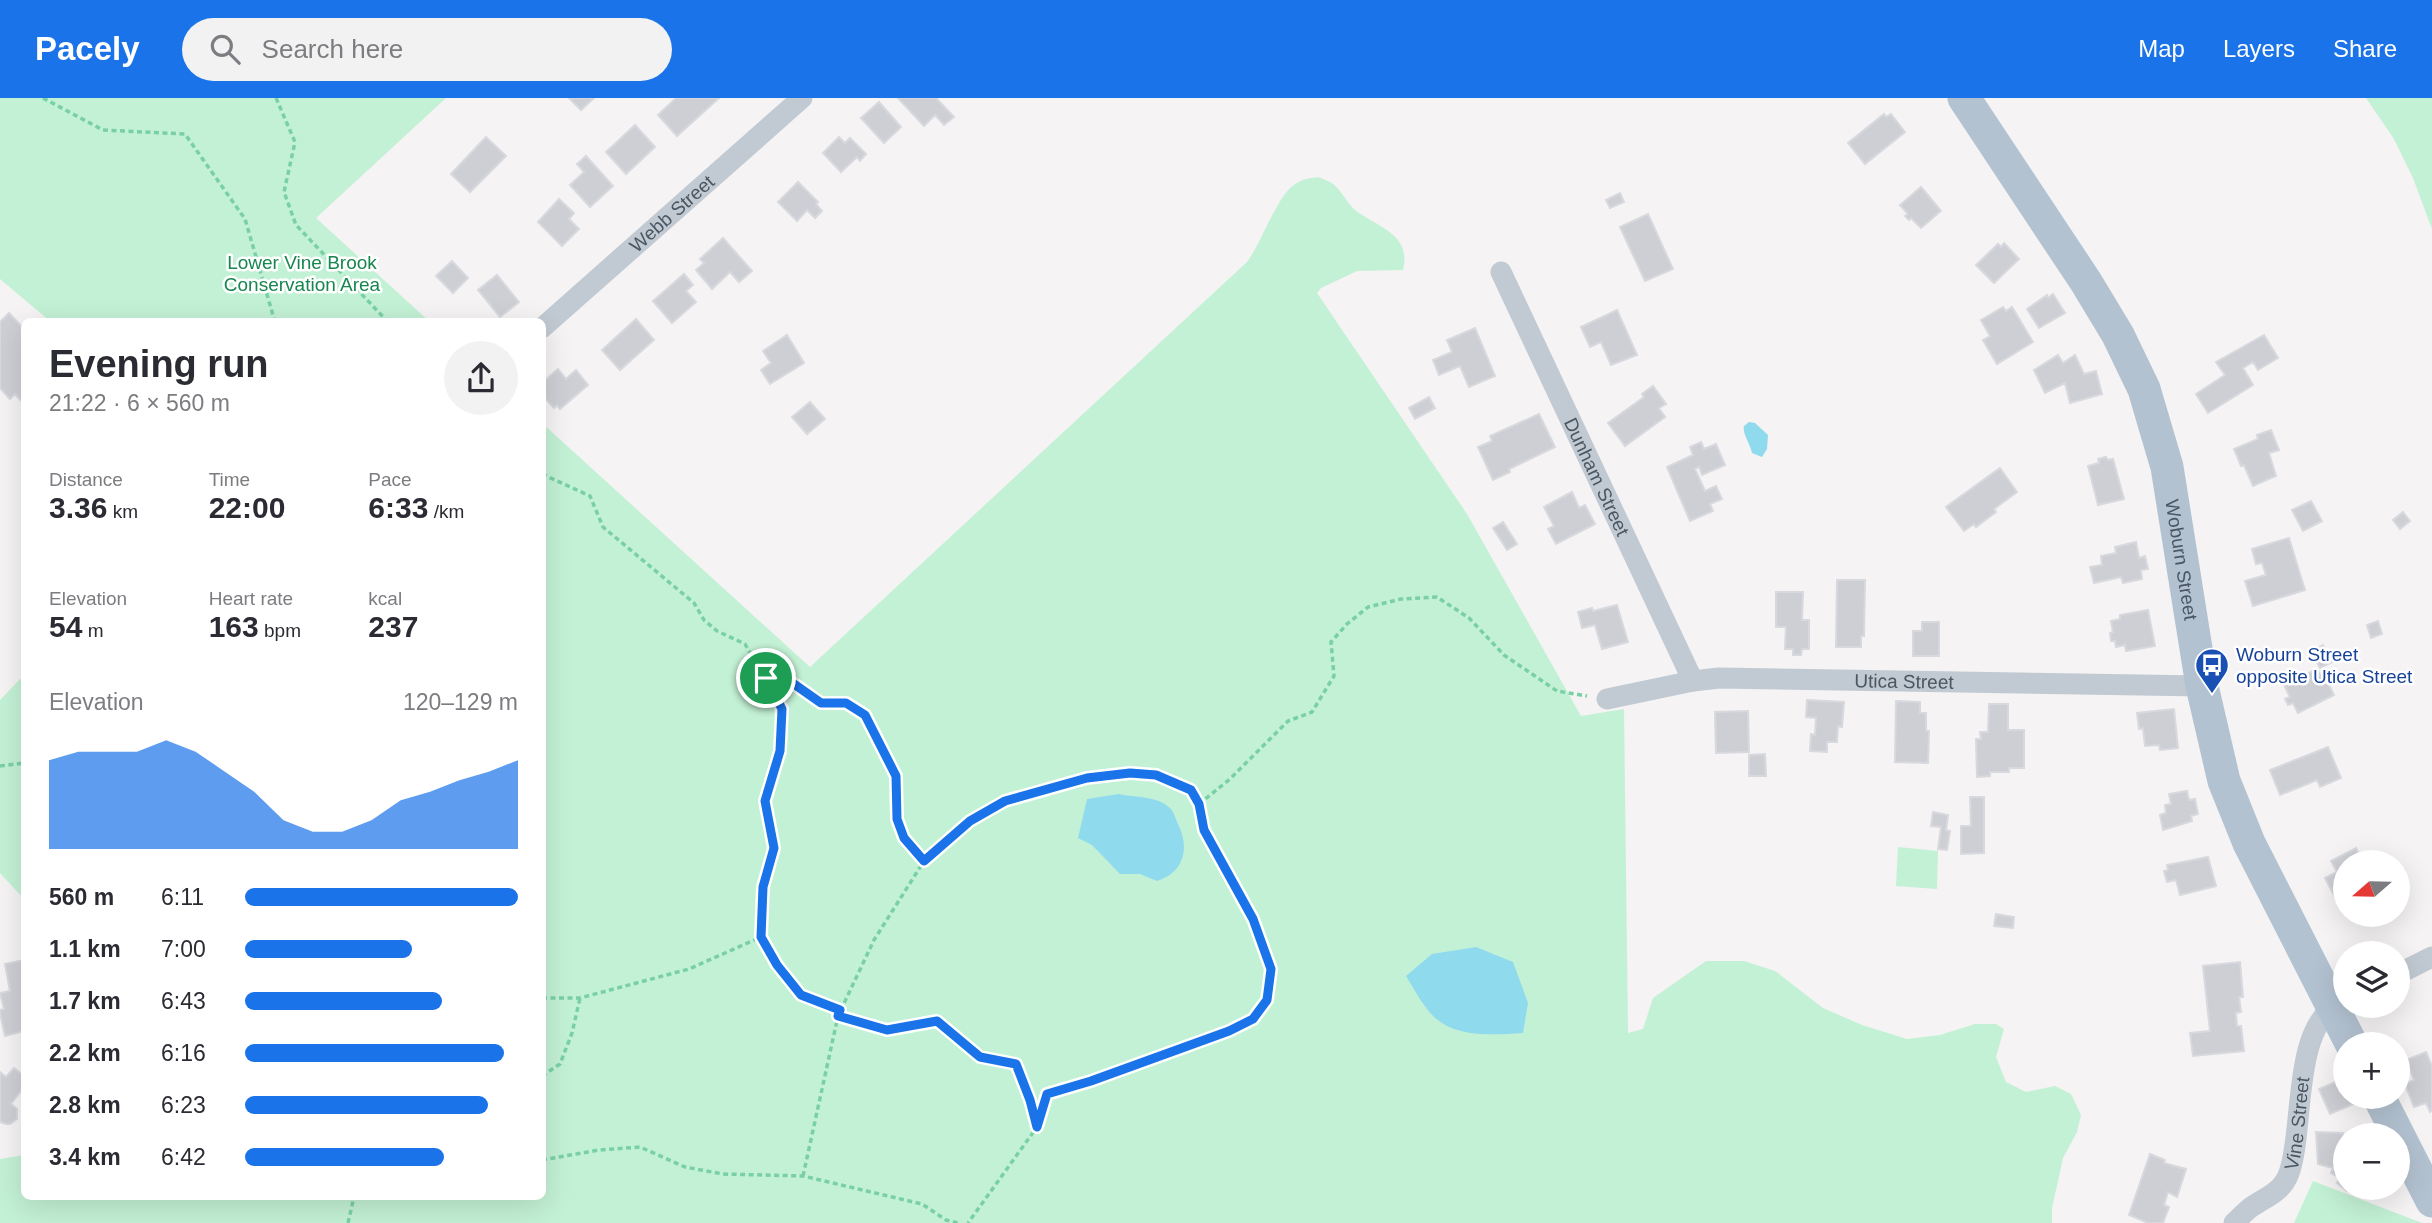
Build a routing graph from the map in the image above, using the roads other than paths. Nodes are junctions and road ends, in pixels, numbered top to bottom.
1 (802, 98) edge
2 (1964, 98) edge
3 (1501, 272) dead end
4 (546, 324) edge
5 (1693, 681) junction
6 (2202, 685) junction
7 (1607, 699) road end
8 (2432, 957) edge
9 (2410, 968) edge
10 (2333, 992) edge
11 (2333, 1010) edge
12 (2385, 1109) edge
13 (2432, 1201) edge
14 (2234, 1223) edge

1 - 4 street, Webb Street
2 - 6 main road, Woburn Street
3 - 5 street, Dunham Street
5 - 6 street, Utica Street
5 - 7 street, Utica Street
6 - 10 main road, Woburn Street
8 - 9 street
11 - 14 street, Vine Street
12 - 13 main road

